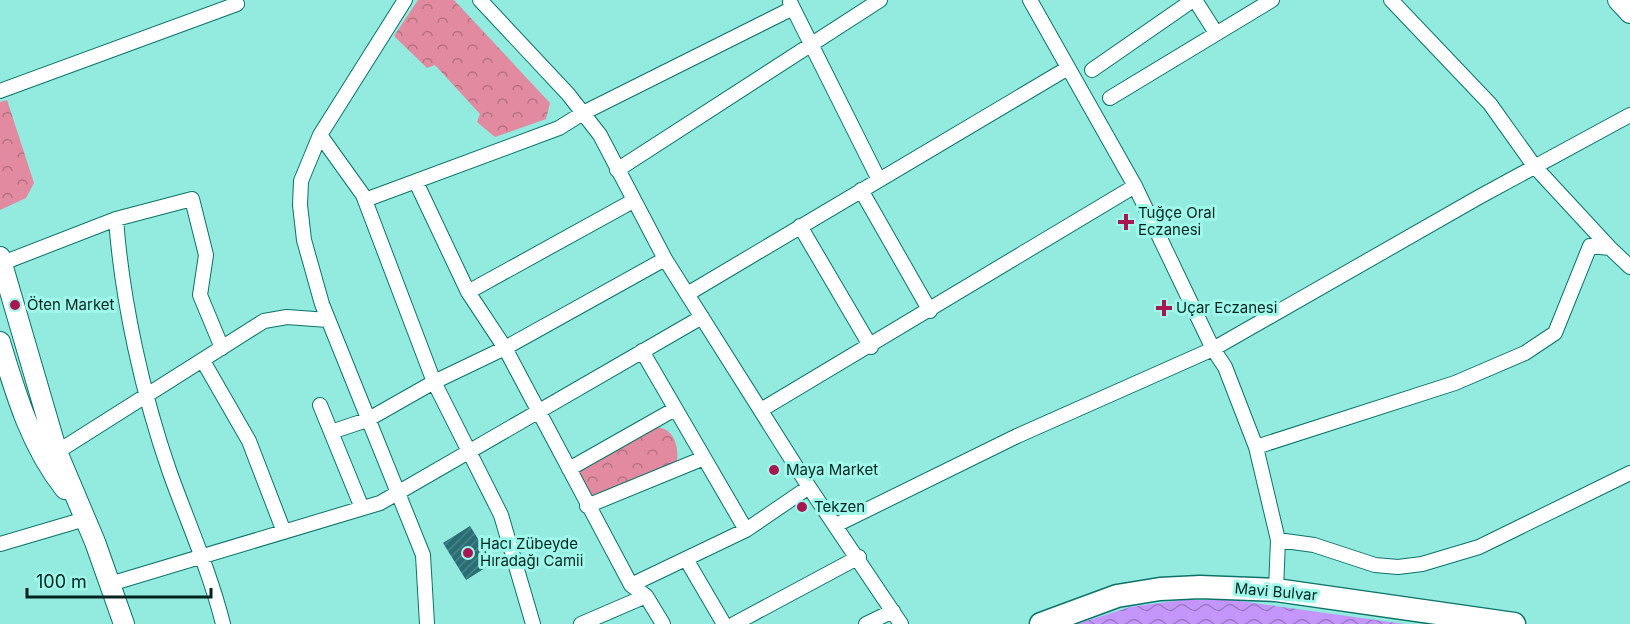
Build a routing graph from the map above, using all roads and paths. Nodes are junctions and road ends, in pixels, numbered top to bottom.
1 (405, 0) edge
2 (480, 0) edge
3 (880, 0) edge
4 (1030, 0) edge
5 (1194, 0) edge
6 (1272, 0) edge
7 (1391, 0) edge
8 (1618, 0) edge
9 (237, 4) dead end
10 (791, 4) edge
11 (1630, 13) edge
12 (1216, 33) junction
13 (810, 43) junction
14 (1068, 68) junction
15 (1092, 70) dead end
16 (0, 91) edge
17 (1110, 98) dead end
18 (583, 113) junction
19 (1630, 115) edge
20 (320, 135) junction
21 (1535, 167) junction
22 (617, 170) junction
23 (879, 180) junction
24 (416, 182) junction
25 (1135, 186) junction
26 (861, 190) junction
27 (365, 200) junction
28 (633, 201) junction
29 (116, 219) junction
30 (800, 226) junction
31 (1610, 248) junction
32 (665, 258) junction
33 (1, 262) edge
34 (1630, 267) edge
35 (468, 292) junction
36 (689, 292) junction
37 (930, 311) junction
38 (702, 317) junction
39 (328, 320) junction
40 (0, 342) edge
41 (871, 347) junction
42 (222, 348) junction
43 (505, 348) junction
44 (1213, 349) junction
45 (642, 351) junction
46 (203, 361) junction
47 (434, 382) junction
48 (149, 396) junction
49 (320, 405) dead end
50 (675, 409) junction
51 (761, 410) junction
52 (538, 412) junction
53 (367, 420) junction
54 (331, 432) junction
55 (1256, 447) junction
56 (57, 452) junction
57 (468, 453) junction
58 (704, 458) junction
59 (569, 469) junction
60 (1630, 473) edge
61 (809, 487) junction
62 (399, 492) junction
63 (587, 506) junction
64 (362, 508) junction
65 (85, 519) junction
66 (836, 525) junction
67 (746, 530) junction
68 (284, 532) junction
69 (1278, 540) junction
70 (0, 544) edge
71 (201, 557) junction
72 (859, 557) junction
73 (686, 559) junction
74 (110, 584) junction
75 (631, 585) junction
76 (1276, 590) junction
77 (646, 596) junction
78 (893, 611) junction
79 (124, 624) edge
80 (223, 624) edge
81 (427, 624) edge
82 (533, 624) edge
83 (580, 624) edge
84 (663, 624) edge
85 (724, 624) edge
86 (734, 624) edge
87 (866, 624) edge
88 (902, 624) edge
89 (1041, 624) edge
90 (1514, 624) edge

1 - 20 street
2 - 18 street
3 - 13 street
4 - 14 street
5 - 12 street
5 - 15 street
6 - 12 street
7 - 21 street
8 - 11 street
9 - 16 street
10 - 13 street
10 - 18 street
12 - 17 street
13 - 22 street
13 - 23 street
14 - 23 street
14 - 25 street
18 - 22 street
18 - 24 street
19 - 21 street
20 - 27 street
20 - 39 street
21 - 31 street
21 - 44 street
22 - 28 street
23 - 26 street
24 - 27 street
24 - 35 street
25 - 37 street
25 - 44 street
26 - 30 street
26 - 37 street
27 - 47 street
28 - 32 street
28 - 35 street
29 - 33 street
29 - 42 street
29 - 48 street
30 - 36 street
30 - 41 street
31 - 34 street
31 - 55 street
32 - 36 street
32 - 43 street
33 - 56 street
35 - 43 street
36 - 38 street
37 - 41 street
38 - 45 street
38 - 51 street
39 - 42 street
39 - 53 street
40 - 65 street
41 - 51 street
42 - 46 street
43 - 47 street
43 - 52 street
44 - 55 street
44 - 66 street
45 - 50 street
45 - 52 street
46 - 48 street
46 - 68 street
47 - 53 street
47 - 57 street
48 - 56 street
48 - 71 street
49 - 54 street
50 - 58 street
50 - 59 street
51 - 61 street
52 - 57 street
52 - 59 street
53 - 54 street
53 - 62 street
54 - 64 street
55 - 69 street
56 - 65 street
57 - 62 street
57 - 82 street
58 - 63 street
58 - 67 street
59 - 63 street
60 - 69 street
61 - 66 street
61 - 67 street
62 - 64 street
62 - 81 street
63 - 75 street
64 - 68 street
65 - 70 street
65 - 74 street
66 - 72 street
67 - 73 street
68 - 71 street
69 - 76 street
71 - 74 street
71 - 80 street
72 - 78 street
72 - 86 street
73 - 75 street
73 - 85 street
74 - 79 street
75 - 77 street
76 - 89 main road, Mavi Bulvar
76 - 90 main road, Mavi Bulvar
77 - 83 street
77 - 84 street
78 - 87 street
78 - 88 street

